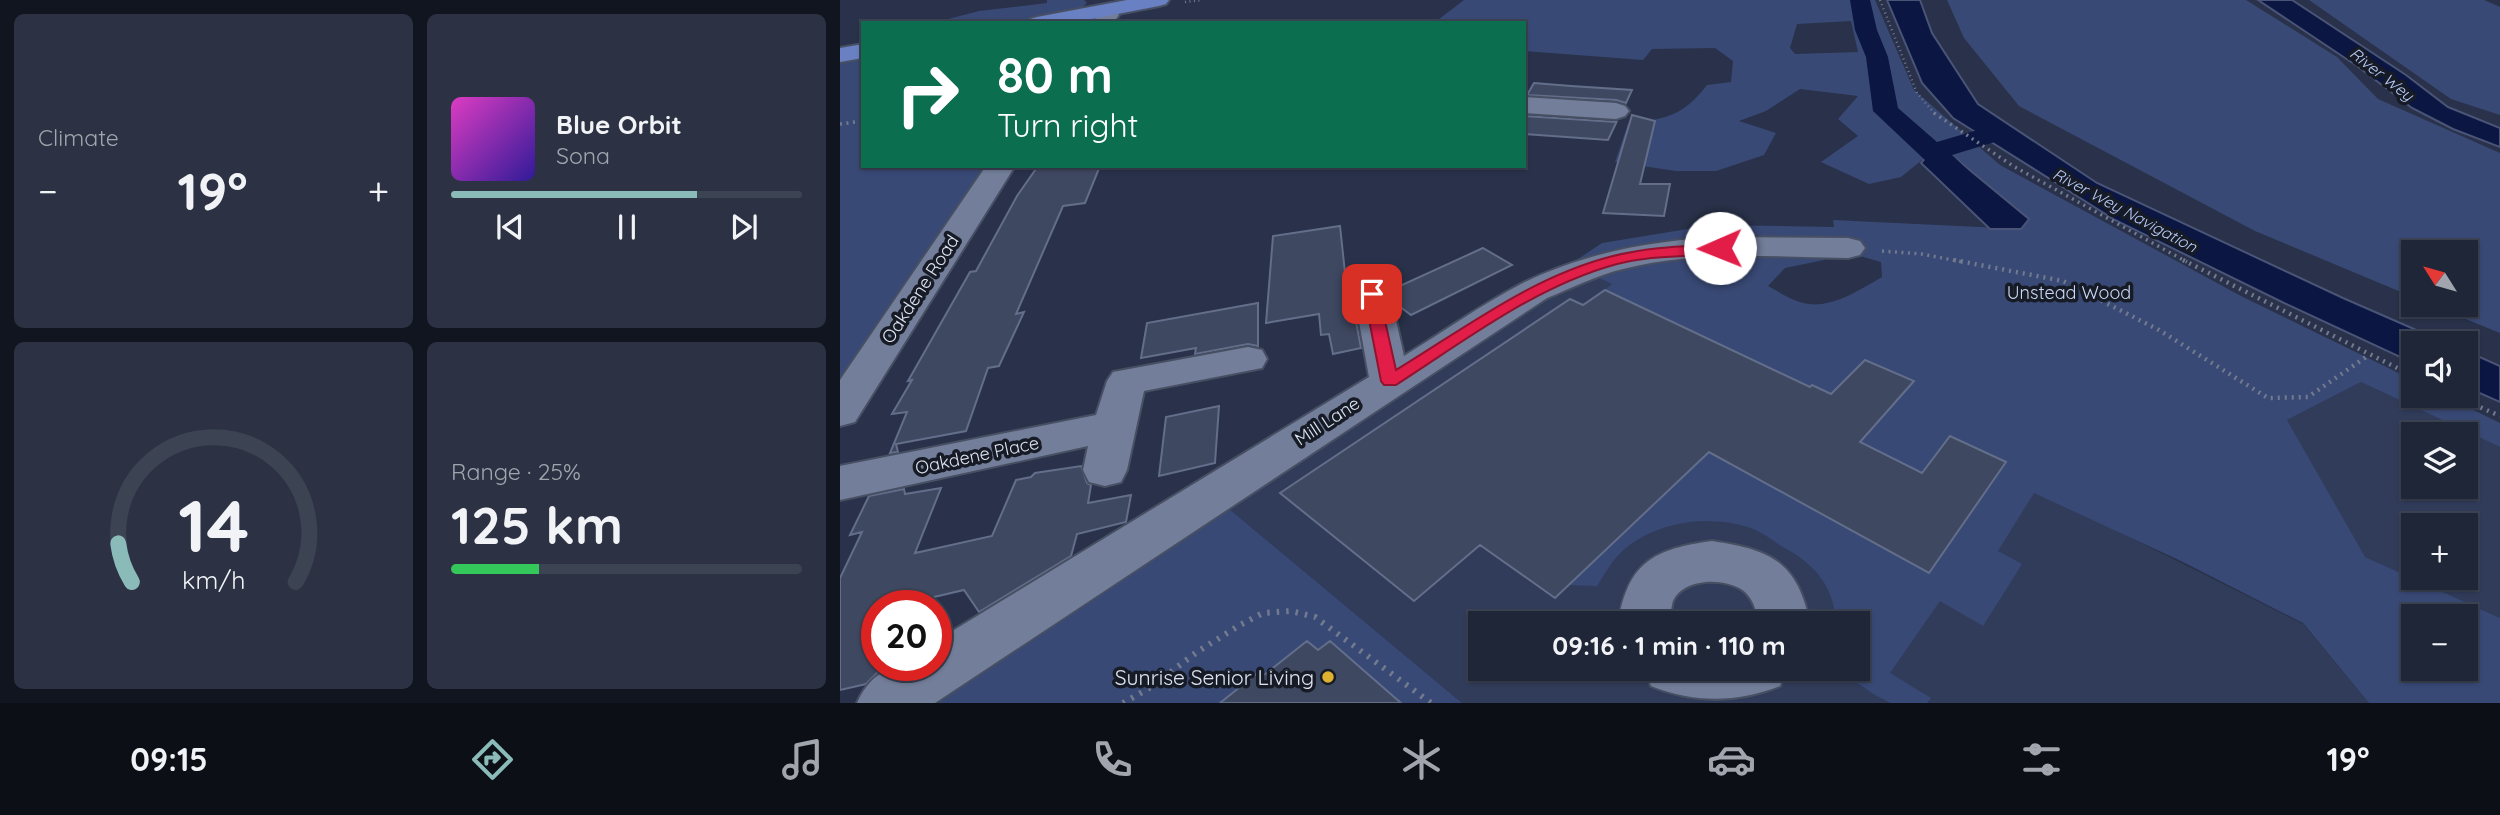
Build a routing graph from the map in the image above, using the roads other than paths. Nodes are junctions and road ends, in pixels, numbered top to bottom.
1 (1159, 0) edge
2 (1104, 17) edge
3 (1059, 21) edge
4 (861, 51) edge
5 (840, 55) edge
6 (1526, 105) edge
7 (1616, 111) dead end
8 (1000, 168) edge
9 (1848, 248) road end
10 (1372, 294) dead end
11 (1248, 359) dead end
12 (1390, 381) junction
13 (840, 412) edge
14 (1114, 426) junction
15 (1105, 470) dead end
16 (840, 483) edge
17 (1644, 611) edge
18 (1783, 611) edge
19 (887, 703) edge

1 - 2 main road
2 - 3 main road
4 - 5 main road
6 - 7 street
8 - 13 street, Oakdene Road
9 - 12 street, Mill Lane
10 - 12 street
11 - 14 street
12 - 19 street, Mill Lane
14 - 15 street
14 - 16 street, Oakdene Place
17 - 18 street

